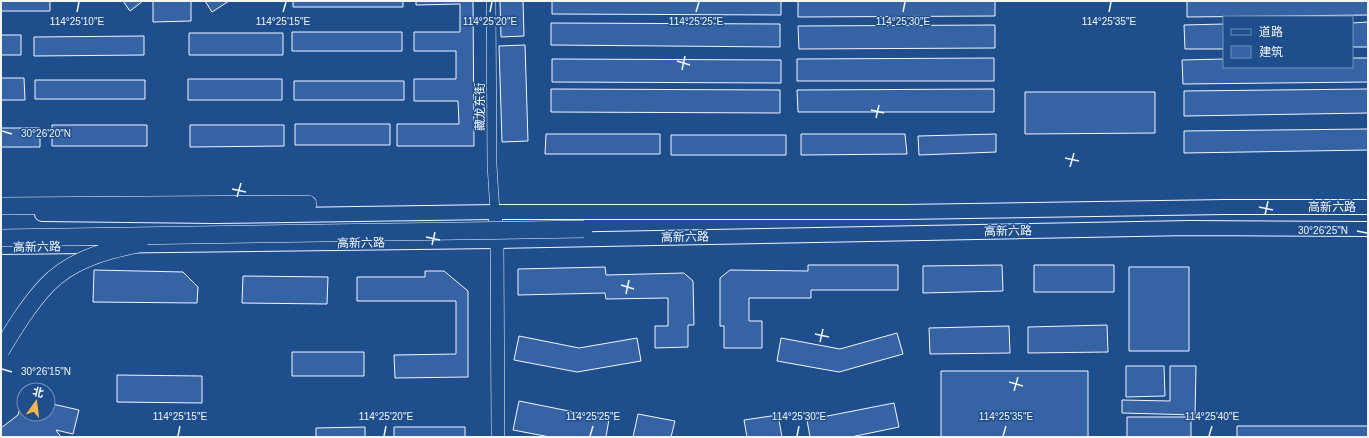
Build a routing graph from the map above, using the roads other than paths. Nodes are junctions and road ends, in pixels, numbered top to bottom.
1 (492, 1) edge
2 (308, 204) dead end
3 (1, 206) edge
4 (1368, 207) edge
5 (495, 212) junction
6 (1, 214) edge
7 (1368, 228) edge
8 (584, 230) dead end
9 (199, 235) junction
10 (1, 238) edge
11 (497, 241) junction
12 (1, 247) edge
13 (1, 350) edge
14 (498, 437) edge

1 - 5 street, 藏龙东街
2 - 3 highway
4 - 5 main road, 高新六路
5 - 6 main road, 高新六路
5 - 11 street
7 - 11 main road, 高新六路
8 - 9 highway, bridge
9 - 10 highway, bridge
9 - 13 highway, bridge
11 - 12 main road, 高新六路
11 - 14 street

